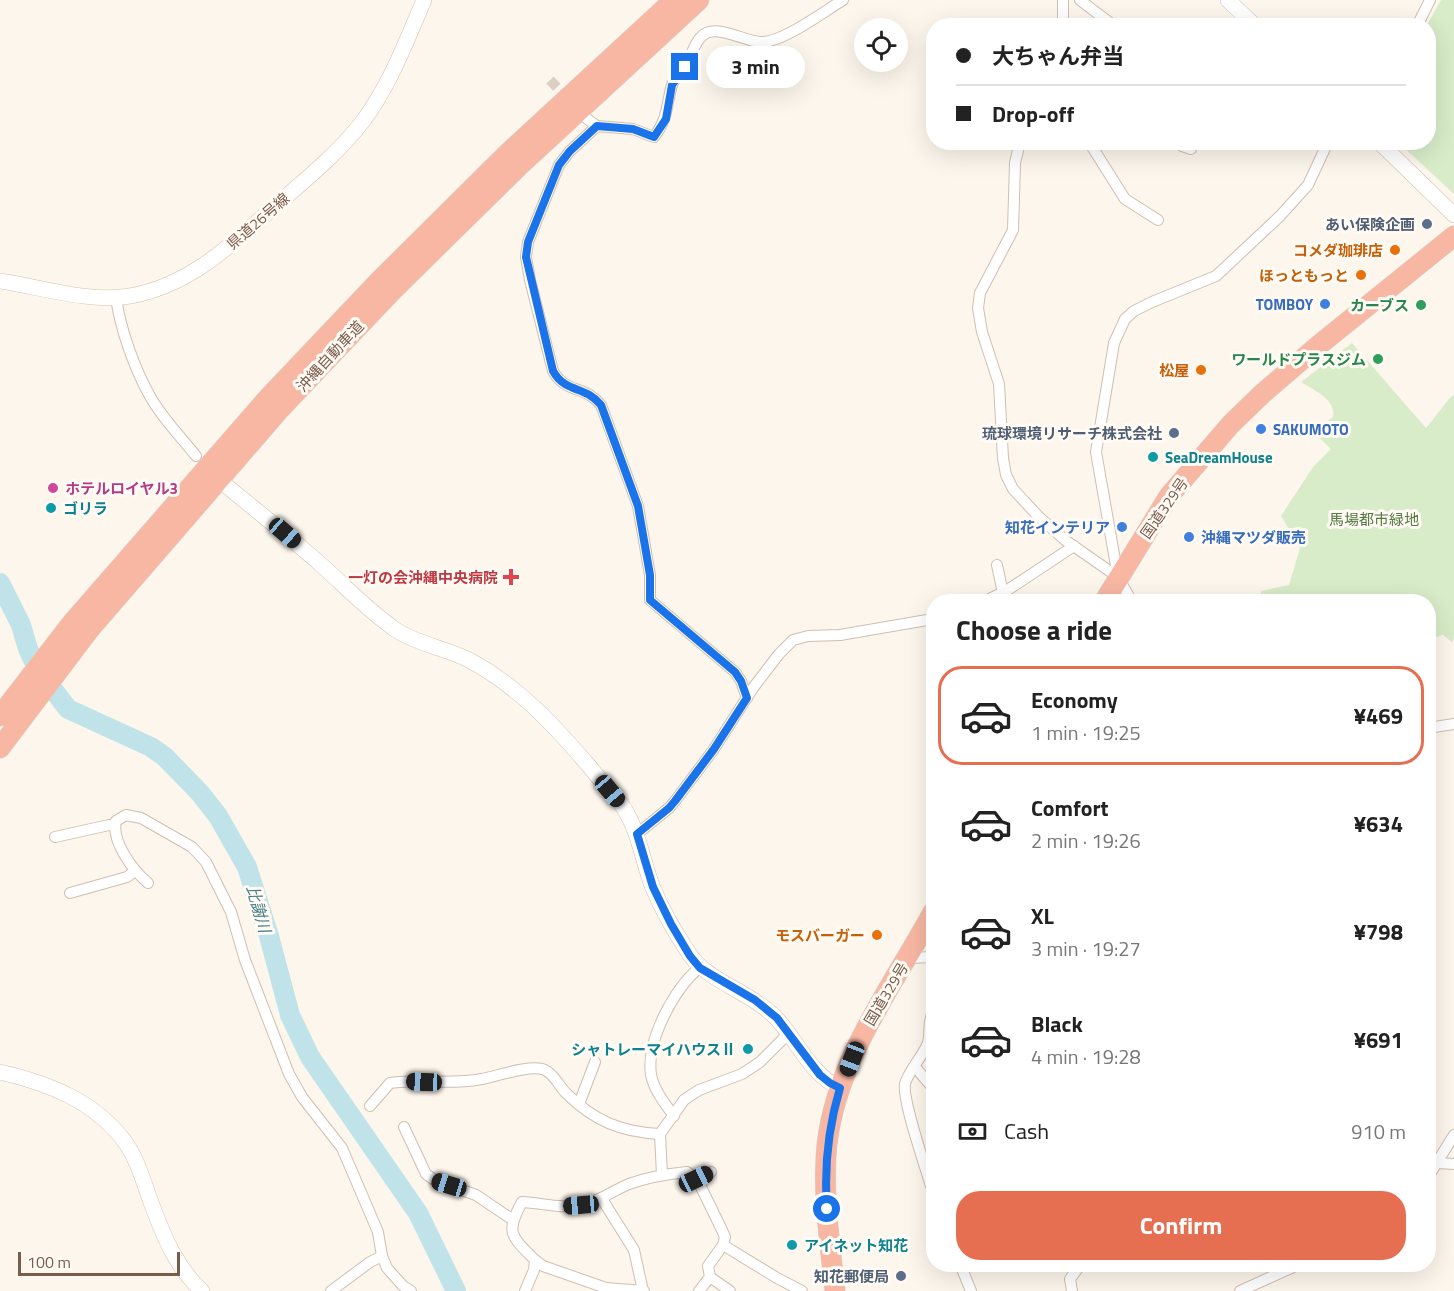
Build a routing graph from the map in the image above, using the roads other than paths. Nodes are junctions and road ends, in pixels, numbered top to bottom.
1 (424, 0) edge
2 (674, 0) edge
3 (699, 0) edge
4 (843, 0) edge
5 (1063, 0) edge
6 (1080, 0) edge
7 (1228, 0) edge
8 (1430, 0) edge
9 (1063, 18) edge
10 (1104, 18) edge
11 (1247, 18) edge
12 (1421, 18) edge
13 (586, 118) dead end
14 (597, 126) junction
15 (1018, 150) edge
16 (1094, 150) edge
17 (1324, 150) edge
18 (1387, 150) edge
19 (1454, 215) edge
20 (1158, 220) dead end
21 (1454, 236) edge
22 (0, 281) edge
23 (116, 297) junction
24 (196, 456) dead end
25 (224, 484) dead end
26 (1074, 546) junction
27 (997, 565) dead end
28 (1118, 577) junction
29 (1003, 593) joint
30 (1108, 594) edge
31 (1128, 594) edge
32 (926, 620) edge
33 (80, 627) junction
34 (747, 698) junction
35 (0, 716) edge
36 (1454, 724) edge
37 (1436, 727) edge
38 (6, 740) edge
39 (115, 826) junction
40 (637, 834) junction
41 (55, 837) dead end
42 (135, 871) junction
43 (148, 883) dead end
44 (70, 893) dead end
45 (926, 925) edge
46 (926, 957) edge
47 (908, 958) junction
48 (700, 968) junction
49 (789, 1034) junction
50 (926, 1047) edge
51 (595, 1062) dead end
52 (915, 1067) junction
53 (0, 1073) edge
54 (926, 1080) edge
55 (840, 1088) junction
56 (579, 1104) junction
57 (370, 1106) dead end
58 (674, 1116) junction
59 (404, 1127) dead end
60 (660, 1134) junction
61 (1454, 1136) edge
62 (1436, 1157) edge
63 (1436, 1162) edge
64 (1454, 1164) edge
65 (926, 1168) edge
66 (711, 1172) dead end
67 (662, 1174) junction
68 (696, 1179) junction
69 (602, 1199) junction
70 (513, 1220) junction
71 (723, 1245) junction
72 (382, 1256) junction
73 (535, 1260) junction
74 (963, 1272) edge
75 (1075, 1272) edge
76 (1282, 1272) edge
77 (710, 1277) junction
78 (202, 1291) edge
79 (331, 1291) edge
80 (411, 1291) edge
81 (525, 1291) edge
82 (644, 1291) edge
83 (699, 1291) edge
84 (730, 1291) edge
85 (801, 1291) edge
86 (835, 1291) edge
87 (971, 1291) edge
88 (1071, 1291) edge
89 (1240, 1291) edge

1 - 23 street, 県道26号線
2 - 33 highway, 沖縄自動車道
3 - 33 highway, 沖縄自動車道
4 - 14 street
5 - 9 street
6 - 10 street
7 - 11 street
8 - 12 street
13 - 14 street
14 - 34 street
15 - 26 street
16 - 20 street
17 - 28 street
18 - 19 street
21 - 28 highway, 国道329号
22 - 23 street, 県道26号線
23 - 24 street
25 - 40 street
26 - 28 street
26 - 29 street
27 - 29 street
28 - 30 highway, 国道329号
28 - 31 street
32 - 34 street
33 - 35 highway, 沖縄自動車道
33 - 38 highway, 沖縄自動車道
34 - 40 street
36 - 37 street
39 - 41 street
39 - 42 street
39 - 72 street
40 - 48 street
42 - 43 street
42 - 44 street
45 - 47 highway, 国道329号
46 - 47 street
47 - 55 highway, 国道329号
48 - 49 street
48 - 58 street
49 - 55 street
49 - 58 street
50 - 52 street
51 - 56 street
52 - 54 street
52 - 65 street
53 - 78 street
55 - 86 highway, 国道329号
56 - 57 street
56 - 60 street
58 - 60 street
59 - 70 street
60 - 67 street
61 - 62 street
63 - 64 street
66 - 68 street
67 - 68 street
67 - 69 street
68 - 71 street
69 - 70 street
69 - 82 street
70 - 73 street
71 - 77 street
71 - 85 street
72 - 79 street
72 - 80 street
73 - 81 street
73 - 82 street
74 - 87 street
75 - 88 street
76 - 89 street
77 - 83 street
77 - 84 street

